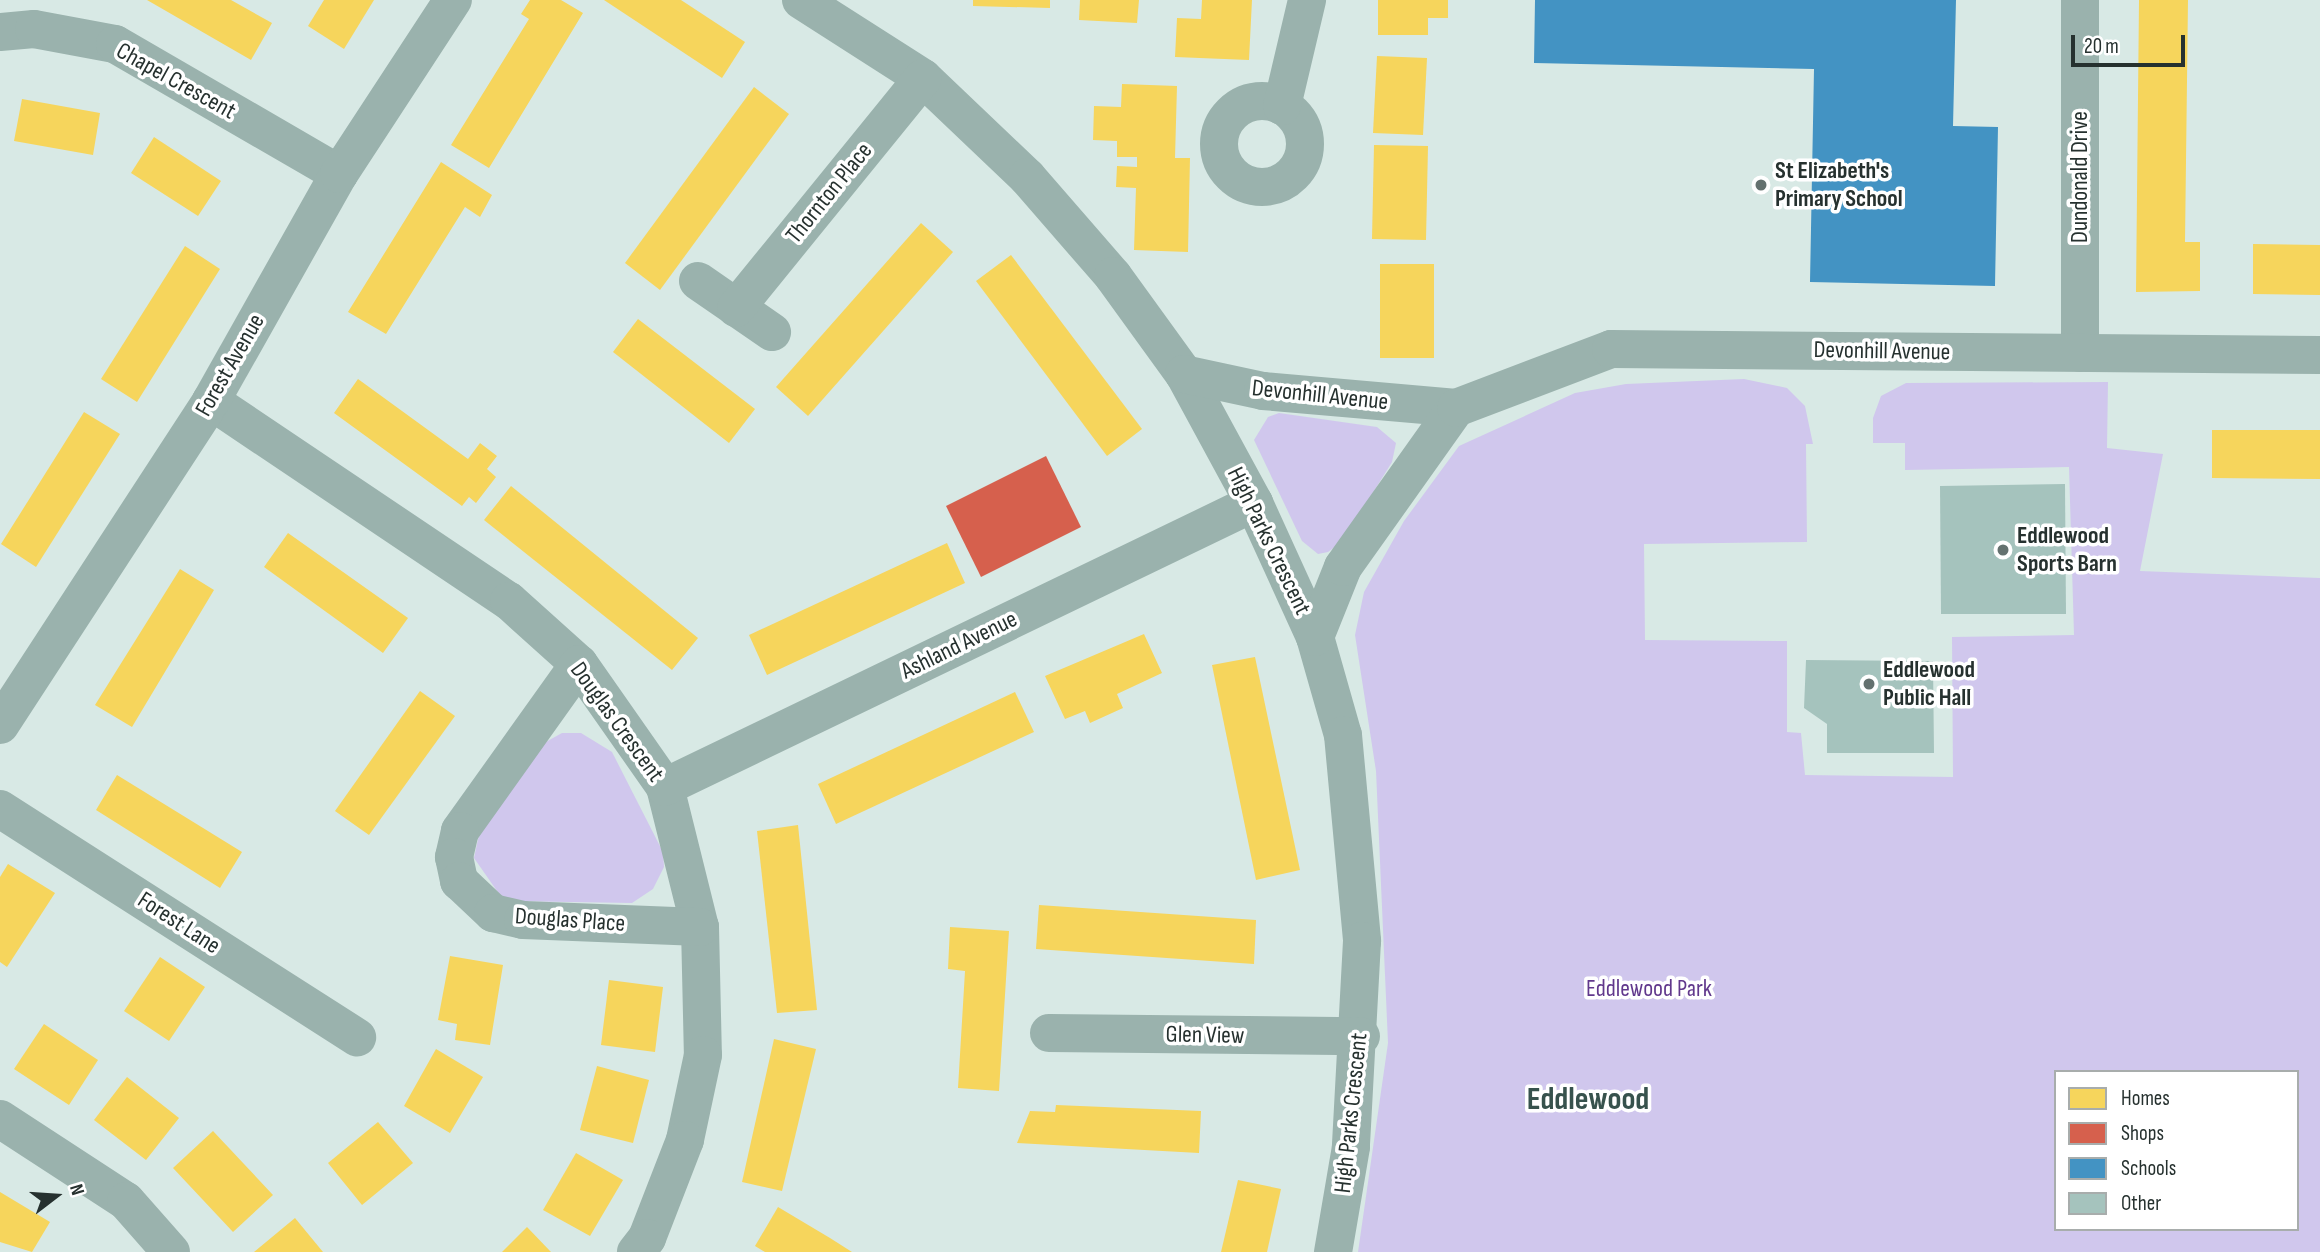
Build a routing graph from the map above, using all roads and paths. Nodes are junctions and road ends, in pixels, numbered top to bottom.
1 (453, 0) edge
2 (801, 0) edge
3 (1307, 0) edge
4 (2080, 0) edge
5 (0, 32) edge
6 (923, 78) junction
7 (1282, 106) dead end
8 (339, 174) junction
9 (698, 281) dead end
10 (736, 308) junction
11 (772, 332) dead end
12 (2080, 353) junction
13 (2320, 355) edge
14 (1184, 374) junction
15 (211, 401) junction
16 (1456, 408) junction
17 (1254, 503) junction
18 (1315, 637) junction
19 (579, 664) junction
20 (1, 722) edge
21 (665, 787) junction
22 (0, 809) edge
23 (699, 927) junction
24 (1049, 1033) dead end
25 (1361, 1036) junction
26 (357, 1037) dead end
27 (0, 1119) edge
28 (651, 1247) edge
29 (172, 1252) edge
30 (1333, 1252) edge

1 - 8 street, Forest Avenue
2 - 6 street, High Parks Crescent
3 - 7 street
4 - 12 street, Dundonald Drive
5 - 8 street, Chapel Crescent
6 - 10 street, Thornton Place
6 - 14 street, High Parks Crescent
8 - 15 street, Forest Avenue
9 - 10 street
10 - 11 street
12 - 13 street, Devonhill Avenue
12 - 16 street, Devonhill Avenue
14 - 16 street, Devonhill Avenue
14 - 17 street, High Parks Crescent
15 - 19 street, Douglas Crescent
15 - 20 street, Forest Avenue
16 - 18 street
17 - 18 street, High Parks Crescent
17 - 21 street, Ashland Avenue
18 - 25 street, High Parks Crescent
19 - 21 street, Douglas Crescent
19 - 23 street, Douglas Place
21 - 23 street, Douglas Crescent
22 - 26 street, Forest Lane
23 - 28 street, Douglas Crescent
24 - 25 street, Glen View
25 - 30 street, High Parks Crescent
27 - 29 street

